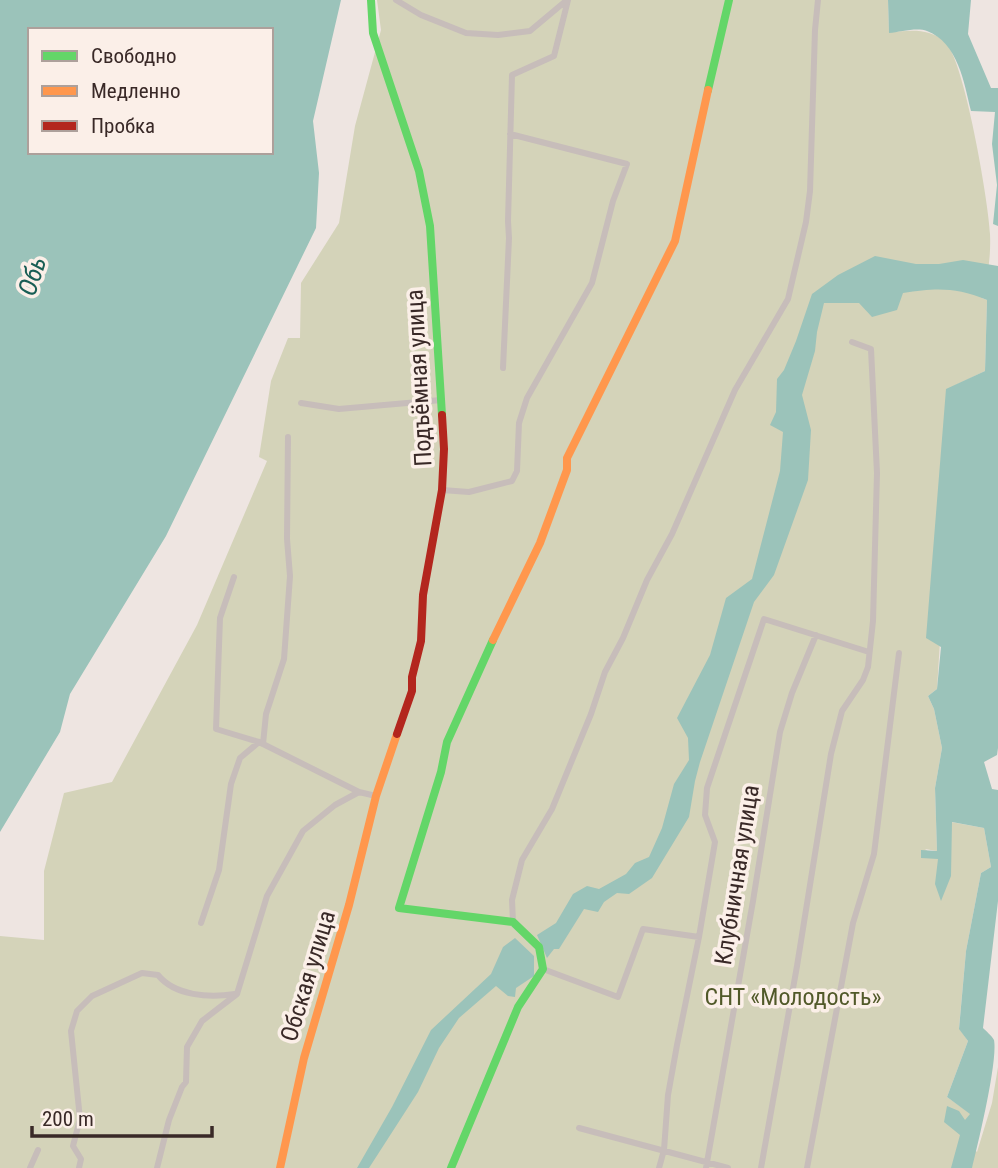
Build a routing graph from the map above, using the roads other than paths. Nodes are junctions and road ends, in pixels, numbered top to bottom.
1 (371, 0) edge
2 (396, 0) edge
3 (568, 0) edge
4 (729, 0) edge
5 (818, 0) edge
6 (510, 134) junction
7 (852, 342) dead end
8 (503, 368) dead end
9 (441, 400) junction
10 (300, 403) dead end
11 (288, 437) dead end
12 (442, 490) junction
13 (234, 577) dead end
14 (816, 635) junction
15 (869, 652) junction
16 (899, 653) dead end
17 (261, 743) junction
18 (359, 792) junction
19 (376, 796) junction
20 (513, 922) junction
21 (201, 923) dead end
22 (699, 937) junction
23 (543, 969) junction
24 (237, 994) junction
25 (579, 1128) dead end
26 (38, 1150) dead end
27 (664, 1150) junction
28 (707, 1165) edge
29 (30, 1168) edge
30 (79, 1168) edge
31 (157, 1168) edge
32 (280, 1168) edge
33 (451, 1168) edge
34 (659, 1168) edge
35 (728, 1168) edge
36 (761, 1168) edge
37 (807, 1168) edge

1 - 9 street, Подъёмная улица
2 - 3 street
3 - 6 street
4 - 20 street
5 - 20 street
6 - 8 street
6 - 12 street
7 - 15 street
9 - 10 street
9 - 12 street, Подъёмная улица
11 - 17 street
12 - 19 street, Подъёмная улица
13 - 17 street
14 - 15 street
14 - 22 street
14 - 28 street, Клубничная улица
15 - 36 street
16 - 37 street
17 - 18 street
17 - 21 street
18 - 19 street
18 - 24 street
19 - 32 street, Обская улица
20 - 23 street
22 - 23 street
22 - 27 street
23 - 33 street
24 - 30 street
24 - 31 street
25 - 27 street
26 - 29 street
27 - 28 street
27 - 34 street
28 - 35 street

